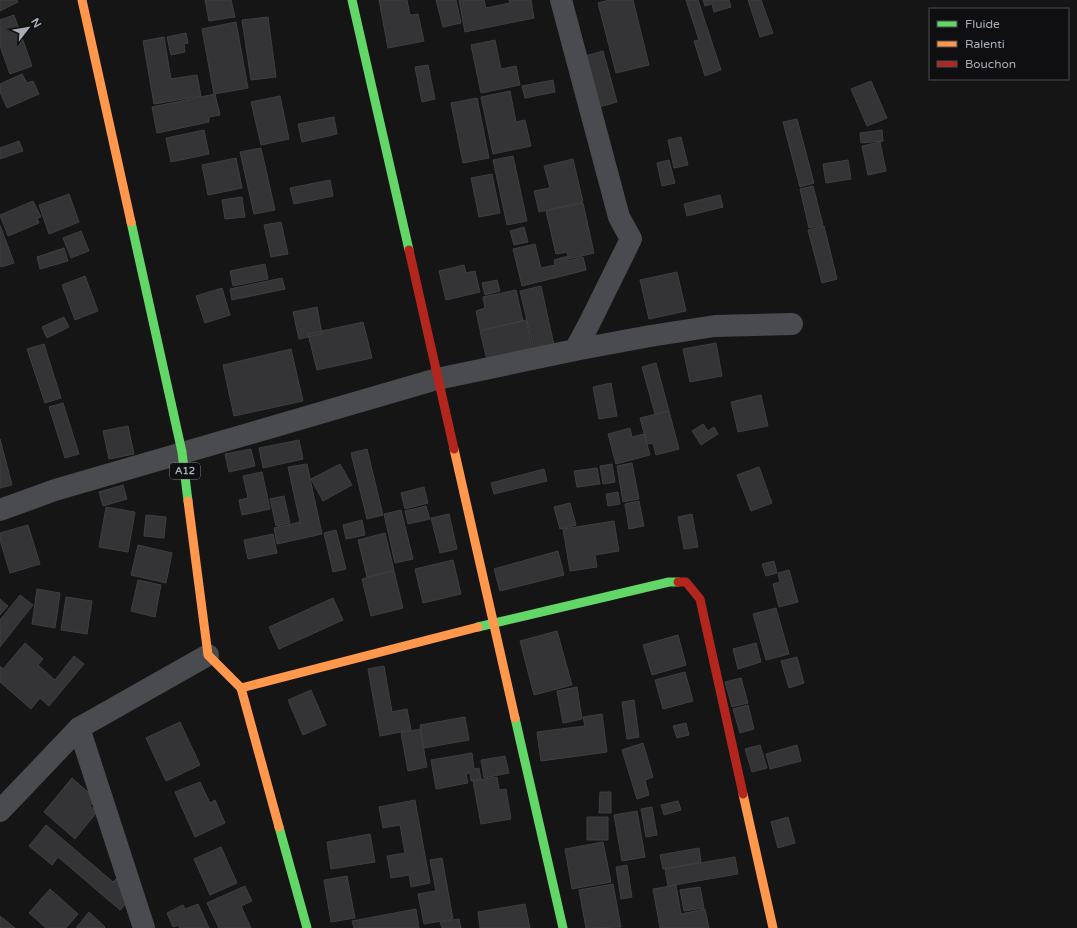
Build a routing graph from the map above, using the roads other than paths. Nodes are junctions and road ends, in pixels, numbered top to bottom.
1 (82, 0) edge
2 (352, 0) edge
3 (561, 0) edge
4 (792, 324) dead end
5 (575, 350) junction
6 (437, 379) junction
7 (182, 452) junction
8 (0, 510) edge
9 (494, 623) junction
10 (208, 655) junction
11 (242, 688) junction
12 (79, 728) junction
13 (0, 811) edge
14 (144, 928) edge
15 (307, 928) edge
16 (563, 928) edge
17 (773, 928) edge

1 - 7 street, A12
2 - 6 street
3 - 5 street
4 - 5 street
5 - 6 street
6 - 7 street
6 - 9 street
7 - 8 street
7 - 10 street, A12
9 - 11 street
9 - 16 street
9 - 17 street
10 - 11 street
10 - 12 street
11 - 15 street
12 - 13 street
12 - 14 street

